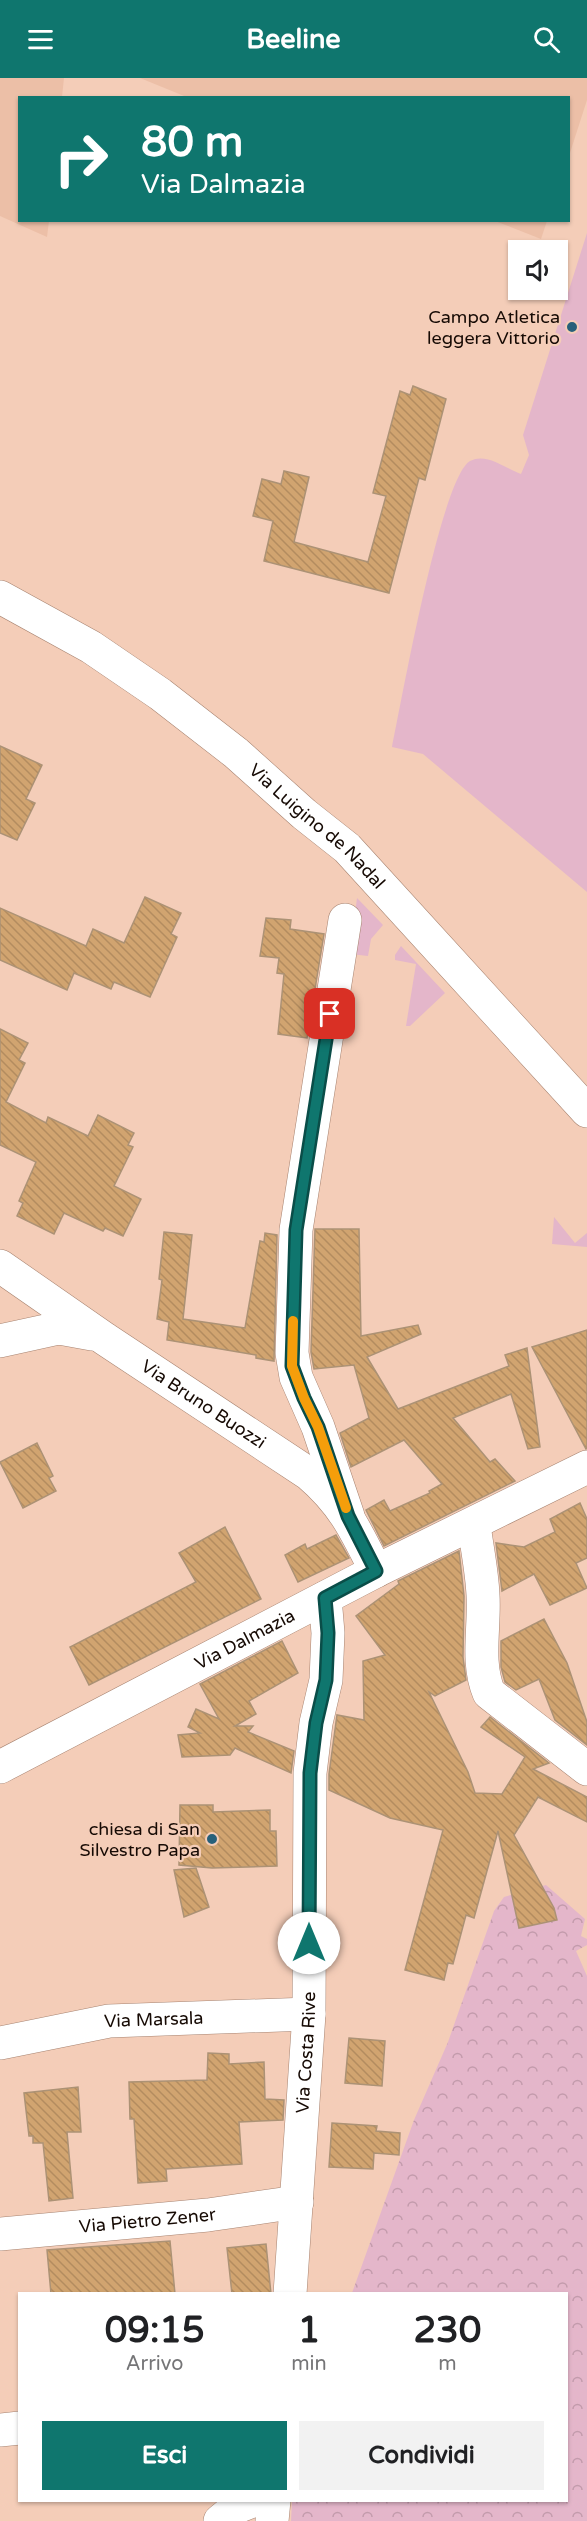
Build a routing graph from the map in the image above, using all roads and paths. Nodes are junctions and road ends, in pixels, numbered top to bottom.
1 (0, 597) edge
2 (345, 920) dead end
3 (587, 1112) edge
4 (6, 1270) edge
5 (105, 1339) junction
6 (0, 1340) edge
7 (304, 1398) junction
8 (274, 1451) junction
9 (587, 1467) edge
10 (348, 1516) junction
11 (474, 1525) junction
12 (376, 1571) junction
13 (325, 1598) junction
14 (0, 1767) edge
15 (587, 1769) edge
16 (309, 2014) junction
17 (0, 2043) edge
18 (297, 2202) junction
19 (0, 2234) edge
20 (290, 2292) edge
21 (18, 2428) edge
22 (0, 2430) edge
23 (250, 2502) edge
24 (274, 2502) edge
25 (220, 2521) edge
26 (272, 2521) edge

1 - 3 street, Via Luigino de Nadal
2 - 7 street
4 - 5 street, Via Bruno Buozzi
4 - 6 street
5 - 6 street
5 - 8 street, Via Bruno Buozzi
7 - 8 street
7 - 10 street
8 - 10 street, Via Bruno Buozzi
9 - 11 street, Via Dalmazia
10 - 12 street, Via Bruno Buozzi
11 - 12 street, Via Dalmazia
11 - 15 street
12 - 13 street, Via Dalmazia
13 - 14 street, Via Dalmazia
13 - 16 street, Via Costa Rive
16 - 17 street, Via Marsala
16 - 18 street, Via Costa Rive
18 - 19 street, Via Pietro Zener
18 - 20 street, Via Costa Rive
21 - 22 street
23 - 25 street
24 - 26 street

